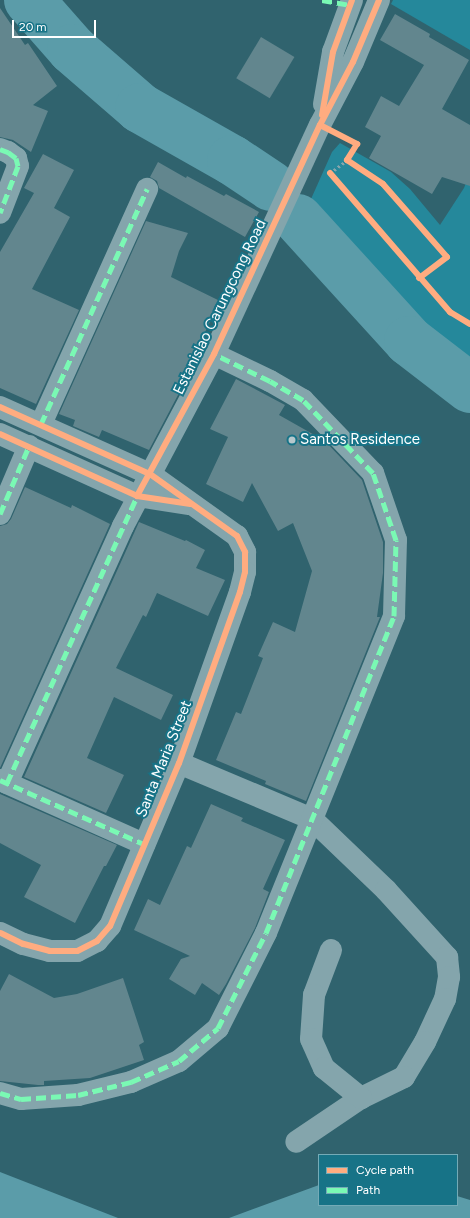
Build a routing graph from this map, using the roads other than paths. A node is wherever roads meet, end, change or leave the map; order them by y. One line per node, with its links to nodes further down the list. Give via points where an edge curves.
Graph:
1 (352, 0): 3 (street, Estanislao Carungcong Road, via 333,52)
2 (379, 0): 3 (street, Estanislao Carungcong Road, via 353,62)
3 (316, 134): 7 (street, Estanislao Carungcong Road)
4 (0, 149): 6 (street, via 16,158 18,166)
5 (147, 189): 9 (street)
6 (0, 213)
7 (214, 354): 12 (street, Estanislao Carungcong Road); 18 (street, via 303,400 374,473 396,540 394,616)
8 (0, 407): 9 (street, Santa Maria Street)
9 (41, 424): 12 (street, Santa Maria Street)
10 (0, 434): 11 (street, Santa Maria Street)
11 (28, 446): 13 (street, Santa Maria Street); 15 (street)
12 (150, 474): 13 (street, Estanislao Carungcong Road); 14 (street, Santa Maria Street)
13 (137, 496): 14 (street, Santa Maria Street); 17 (street, Estanislao Carungcong Road)
14 (192, 504): 16 (street, Santa Maria Street, via 237,536 245,552 245,572)
15 (0, 514)
16 (179, 763): 18 (street); 19 (street, Santa Maria Street)
17 (4, 782): 19 (street)
18 (312, 819): 22 (street, via 266,933 218,1028 179,1061 131,1082 78,1095 22,1099); 23 (street, via 386,890 446,957 449,977 445,999 425,1042 404,1077)
19 (144, 844): 20 (street, Santa Maria Street, via 110,926 97,941 77,951 50,951 23,944)
20 (0, 933)
21 (331, 950): 23 (street, via 314,995 311,1039 324,1068)
22 (0, 1093)
23 (361, 1098): 24 (street)
24 (296, 1142)

